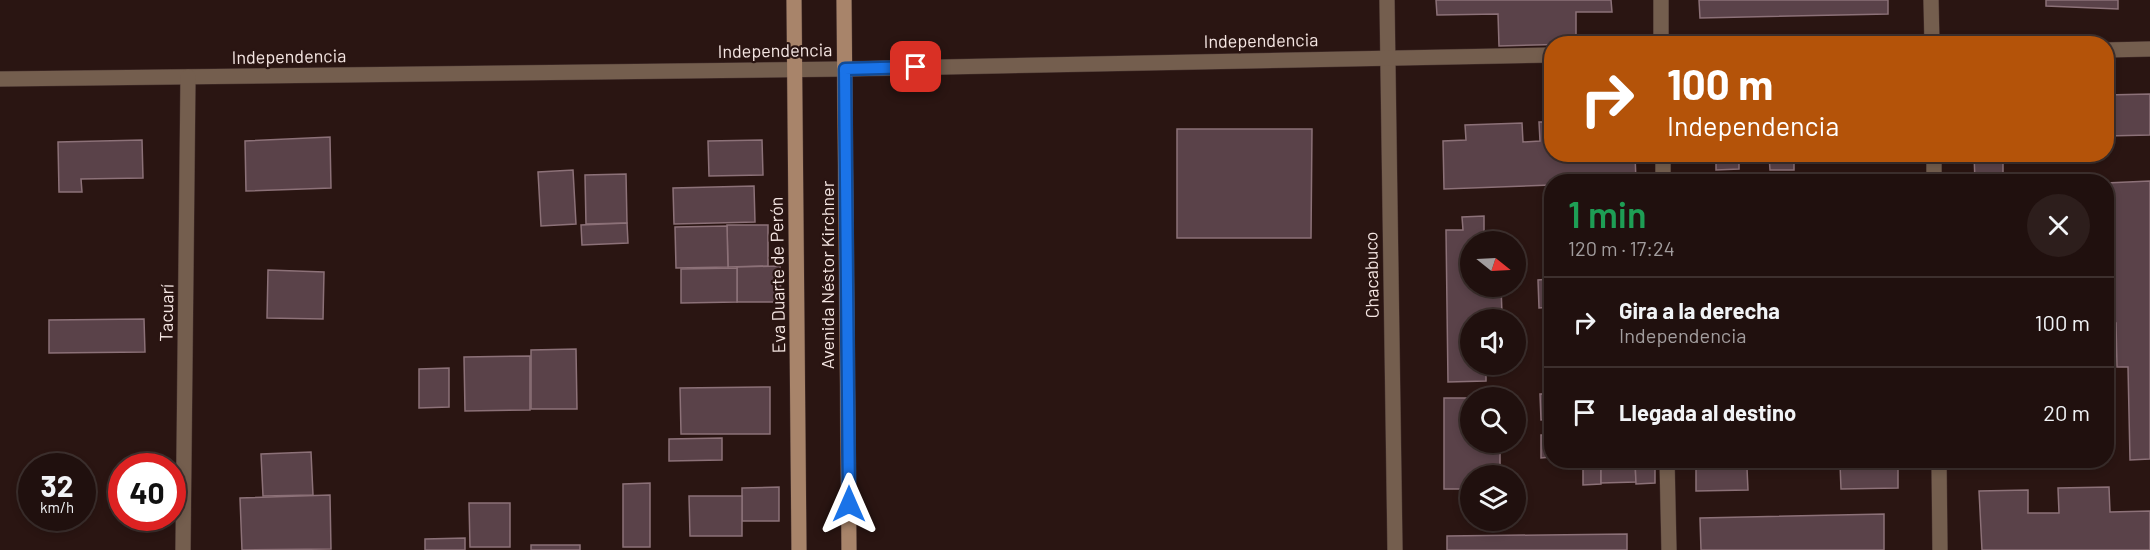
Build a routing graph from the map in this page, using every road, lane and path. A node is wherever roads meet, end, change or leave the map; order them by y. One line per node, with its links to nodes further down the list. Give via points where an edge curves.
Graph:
1 (794, 0): 12 (street, Eva Duarte de Perón)
2 (844, 0): 13 (street, Avenida Néstor Kirchner)
3 (1387, 0): 11 (street, Chacabuco)
4 (1661, 0): 6 (street)
5 (1931, 0): 7 (street)
6 (1661, 36)
7 (1932, 36)
8 (2150, 49): 9 (street)
9 (2114, 50)
10 (1544, 55): 11 (street, Independencia)
11 (1387, 56): 13 (street, Independencia); 21 (street, Chacabuco)
12 (795, 69): 13 (street, Independencia); 14 (street, Independencia); 19 (street, Eva Duarte de Perón)
13 (845, 69): 20 (street, Avenida Néstor Kirchner)
14 (189, 77): 15 (street, Independencia); 18 (street, Tacuarí)
15 (0, 79)
16 (1667, 468): 22 (street)
17 (1939, 468): 23 (street)
18 (183, 550)
19 (799, 550)
20 (849, 550)
21 (1395, 550)
22 (1669, 550)
23 (1940, 550)

